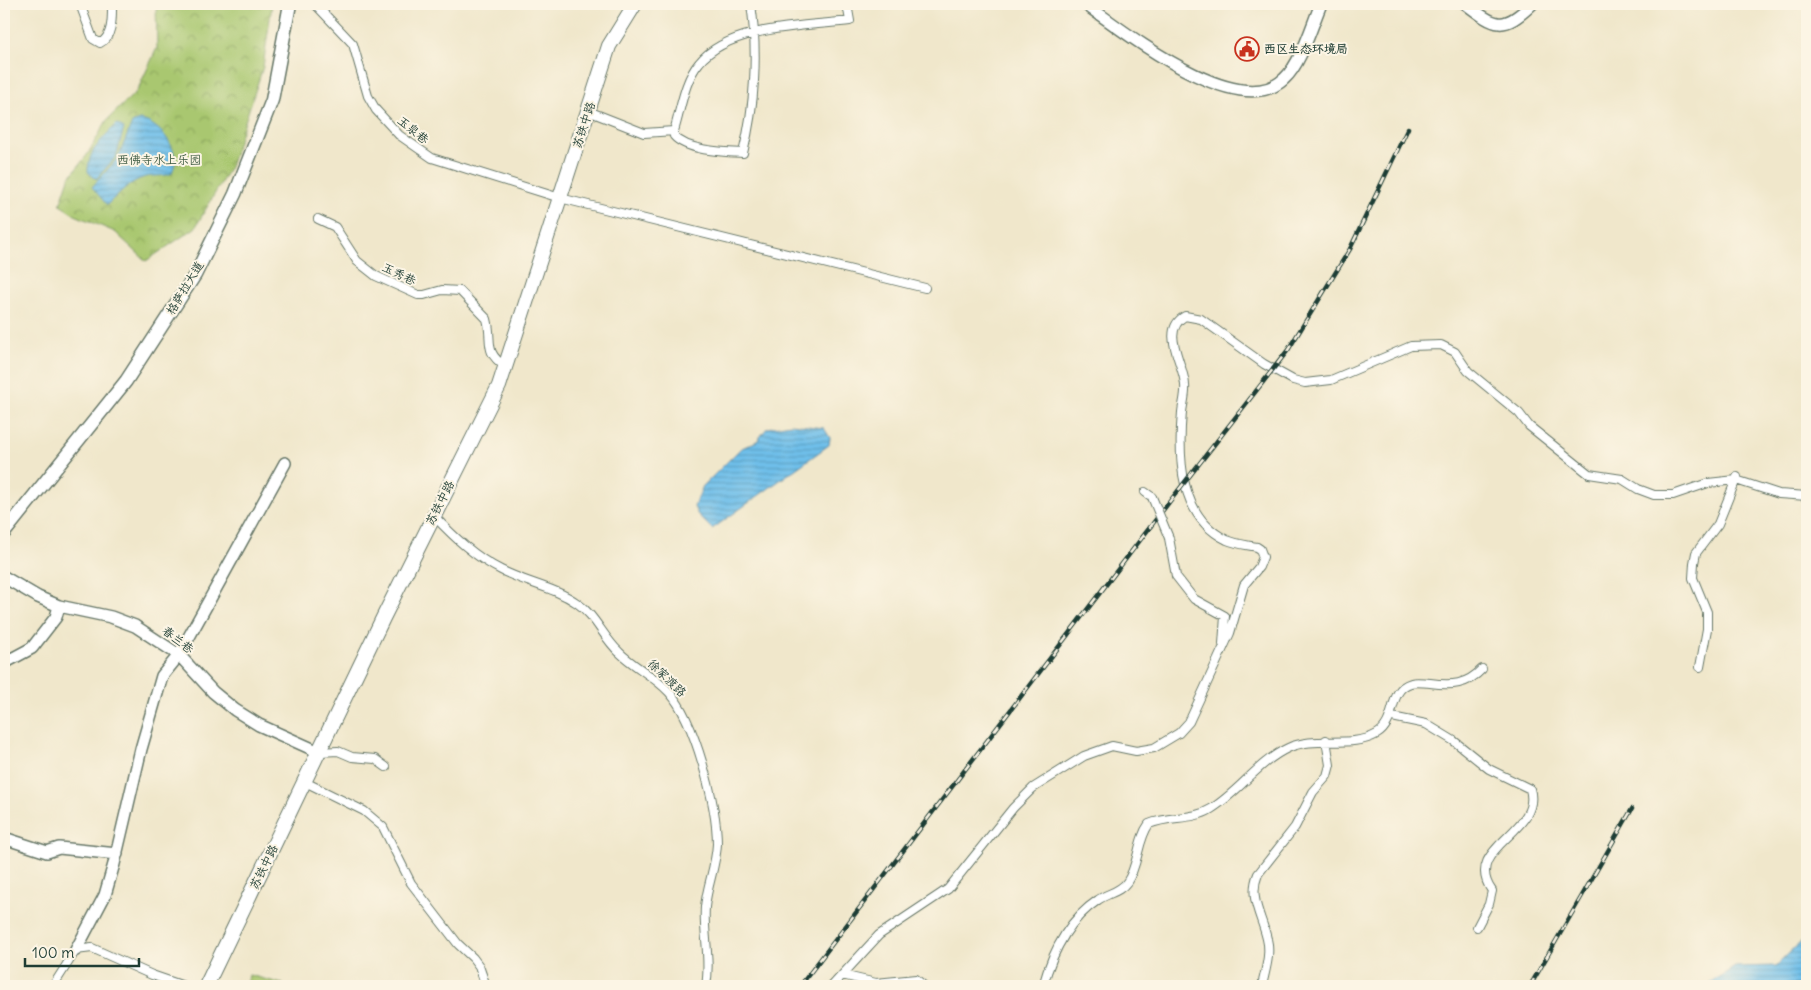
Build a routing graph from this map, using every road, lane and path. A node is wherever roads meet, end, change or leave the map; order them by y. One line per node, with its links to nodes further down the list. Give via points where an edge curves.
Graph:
1 (80, 4): 2 (street, via 92,39 100,43 110,34)
2 (112, 4)
3 (290, 4): 24 (main road, 格萨拉大道, via 272,100 236,194 195,275 126,381)
4 (316, 4): 15 (street, 玉泉巷, via 352,44 368,96 399,135 418,150 448,165)
5 (635, 4): 13 (highway, 苏铁中路, via 609,46)
6 (751, 4): 12 (street)
7 (847, 4): 12 (street, via 850,21)
8 (1084, 4): 9 (street, via 1190,74 1250,91 1273,87 1285,79)
9 (1321, 4)
10 (1466, 4): 11 (street, via 1491,22 1501,24 1510,22)
11 (1532, 4)
12 (755, 33): 14 (street, via 727,40 698,64); 14 (street, via 750,126 744,153 720,152 685,144 674,136)
13 (588, 112): 14 (street, via 644,133); 15 (highway, 苏铁中路)
14 (674, 131)
15 (560, 198): 17 (street, 玉泉巷); 18 (highway, 苏铁中路)
16 (318, 219): 18 (street, 玉秀巷, via 335,227 357,261 376,276 418,295 454,289 464,294 487,319 490,351)
17 (925, 288)
18 (505, 366): 23 (highway, 苏铁中路, via 499,386)
19 (285, 463): 28 (street)
20 (1737, 477): 22 (street, via 1780,494); 27 (street, via 1663,496 1646,492 1622,479 1589,474 1468,371 1455,352 1441,345 1411,346 1331,380 1305,382 1293,380 1264,364 1201,319 1185,316 1178,320 1173,337 1185,385 1181,454 1188,495 1196,513 1208,526 1227,540 1257,547 1263,557 1244,585 1236,619); 30 (street, via 1718,524 1696,553 1694,563 1693,578 1707,612)
21 (1148, 495): 27 (street, bridge, via 1169,538 1176,576 1194,599 1224,616)
22 (1807, 496)
23 (434, 516): 34 (highway, 苏铁中路); 46 (street, 徐家渡路, via 482,559 502,571 552,589 580,605 619,653 647,672 679,705 694,738 716,827 714,867 704,920 709,961)
24 (4, 532)
25 (4, 576): 26 (street, 春兰巷)
26 (59, 606): 28 (street, 春兰巷, via 111,617 135,626); 29 (street, via 56,617 32,648)
27 (1222, 653): 41 (street, via 1189,722 1179,733 1147,750 1132,751 1112,746 1100,750 1077,760 1033,788 948,889 878,935)
28 (179, 656): 34 (street, 春兰巷, via 235,710 259,725); 38 (street, via 162,676)
29 (4, 663)
30 (1700, 667)
31 (1482, 669): 32 (street, via 1466,683 1457,685 1412,682 1394,700)
32 (1392, 717): 33 (street, via 1384,729 1371,736 1350,741); 39 (street, via 1426,724 1489,769 1530,789 1530,804 1523,822 1499,842 1486,867 1485,877 1492,891)
33 (1326, 740): 49 (street, via 1288,748 1202,815 1166,818 1149,824 1126,884 1089,906 1073,923 1052,956); 50 (street, via 1330,765 1327,776 1313,792 1295,828 1255,881 1255,899 1268,949)
34 (319, 752): 35 (street, via 338,751 352,758 375,759); 36 (highway, 苏铁中路)
35 (386, 767)
36 (305, 782): 44 (highway, 苏铁中路); 45 (street, via 364,811 383,827 411,883 479,966)
37 (4, 838): 38 (street, via 47,852 59,848)
38 (116, 854): 40 (street, via 105,895)
39 (1477, 927)
40 (76, 950): 42 (street); 43 (street, via 92,948)
41 (842, 975): 47 (street); 48 (street, via 876,983 916,979)
42 (52, 986)
43 (184, 986)
44 (206, 986)
45 (486, 986)
46 (706, 986)
47 (832, 986)
48 (924, 986)
49 (1042, 986)
50 (1262, 986)

